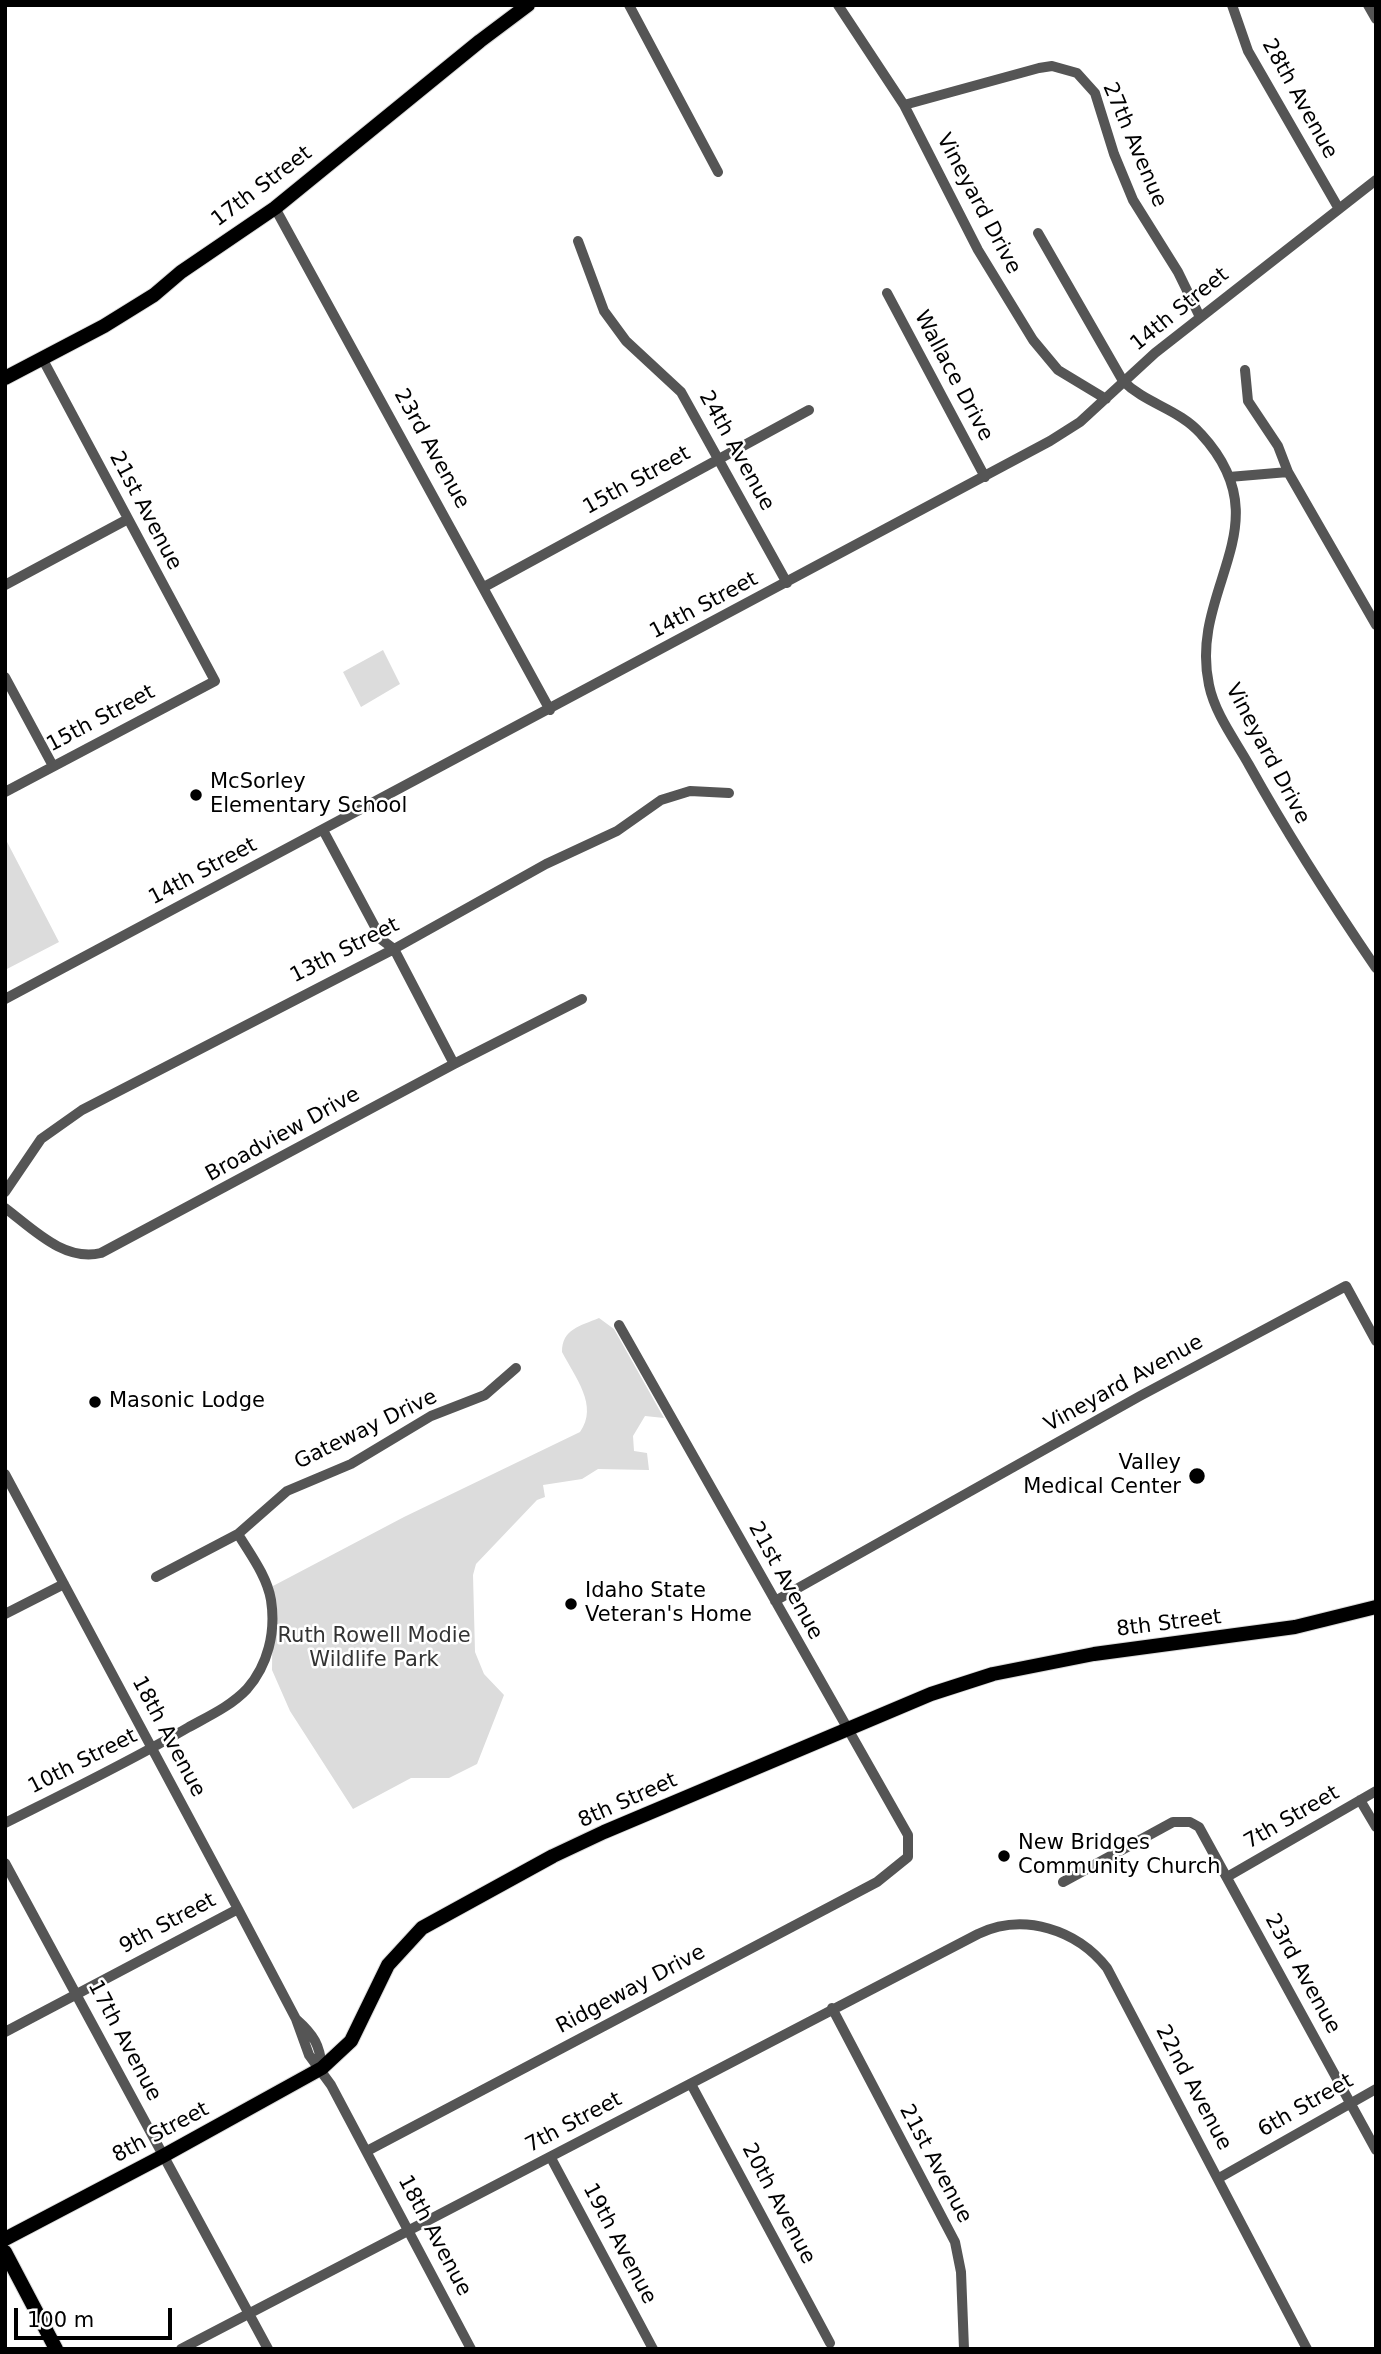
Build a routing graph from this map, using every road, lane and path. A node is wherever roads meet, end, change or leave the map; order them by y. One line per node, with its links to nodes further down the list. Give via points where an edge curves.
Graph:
1 (528, 5): 10 (main road, 17th Street)
2 (629, 5): 8 (street)
3 (838, 5): 7 (street, Vineyard Drive)
4 (1232, 5): 11 (street, 28th Avenue, via 1248,51)
5 (1368, 5): 6 (street)
6 (1376, 19)
7 (904, 105): 15 (street, 27th Avenue, via 1039,68 1052,66 1077,74 1099,102 1133,200); 20 (street, Vineyard Drive, via 978,250 1033,340 1058,370)
8 (719, 172)
9 (1376, 180): 11 (street, 14th Street)
10 (275, 208): 16 (main road, 17th Street, via 138,307); 29 (street, 23rd Avenue)
11 (1339, 209): 15 (street, 14th Street)
12 (1038, 233): 19 (street)
13 (578, 241): 22 (street, 24th Avenue, via 604,311 626,341 681,392)
14 (887, 293): 24 (street, Wallace Drive)
15 (1200, 317): 19 (street, 14th Street)
16 (42, 358): 18 (main road, 17th Street); 26 (street, 21st Avenue)
17 (1245, 370): 23 (street, via 1248,401 1278,446)
18 (5, 378)
19 (1123, 381): 20 (street, 14th Street); 25 (street, Vineyard Drive, via 1192,424)
20 (1106, 399): 24 (street, 14th Street, via 1080,422)
21 (809, 410): 22 (street, 15th Street)
22 (719, 459): 27 (street, 24th Avenue); 29 (street, 15th Street)
23 (1288, 472): 25 (street); 30 (street)
24 (985, 477): 27 (street, 14th Street)
25 (1229, 477): 39 (street, Vineyard Drive, via 1238,526 1207,624 1206,669 1213,702 1289,836)
26 (128, 519): 28 (street); 32 (street, 21st Avenue)
27 (787, 583): 33 (street, 14th Street)
28 (5, 585)
29 (484, 587): 33 (street, 23rd Avenue)
30 (1376, 625)
31 (5, 677): 34 (street)
32 (215, 681): 34 (street, 15th Street)
33 (550, 710): 37 (street, 14th Street)
34 (53, 766): 35 (street, 15th Street)
35 (5, 792)
36 (729, 793): 38 (street, 13th Street, via 690,791 661,800 617,831 546,864)
37 (323, 830): 38 (street, via 382,940); 40 (street, 14th Street)
38 (394, 949): 42 (street); 43 (street, 13th Street, via 61,1122 31,1151)
39 (1376, 968)
40 (5, 999)
41 (582, 999): 42 (street, Broadview Drive)
42 (454, 1063): 44 (street, Broadview Drive, via 101,1253 82,1256 65,1251)
43 (5, 1192)
44 (5, 1208)
45 (619, 1325): 52 (street, 21st Avenue)
46 (1376, 1341): 52 (street, Vineyard Avenue, via 1346,1286)
47 (516, 1368): 49 (street, Gateway Drive, via 485,1395 431,1416 351,1464 287,1491)
48 (5, 1474): 51 (street, 18th Avenue)
49 (238, 1534): 50 (street, Gateway Drive); 56 (street, 10th Street, via 270,1593 272,1627 265,1660 242,1694)
50 (156, 1577)
51 (64, 1584): 54 (street); 56 (street, 18th Avenue)
52 (775, 1601): 55 (street, 21st Avenue)
53 (1376, 1606): 55 (main road, 8th Street, via 1284,1629 1094,1654 1007,1671 931,1694)
54 (5, 1614)
55 (848, 1730): 61 (street, 21st Avenue, via 908,1835); 70 (main road, 8th Street, via 604,1832 434,1920 398,1951 356,2034)
56 (153, 1748): 59 (street, 10th Street); 65 (street, 18th Avenue)
57 (1376, 1791): 58 (street, 7th Street)
58 (1360, 1800): 60 (street); 63 (street, 7th Street)
59 (5, 1823)
60 (1376, 1828)
61 (908, 1857): 75 (street, Ridgeway Drive, via 877,1882)
62 (5, 1863): 67 (street, 17th Avenue)
63 (1227, 1877): 64 (street, 23rd Avenue, via 1199,1827 1173,1822); 73 (street, 23rd Avenue)
64 (1063, 1882)
65 (238, 1909): 67 (street, 9th Street); 70 (street, 18th Avenue, via 296,2019 320,2047)
66 (985, 1931): 68 (street, 7th Street); 78 (street, 22nd Avenue, via 1005,1925 1037,1926 1077,1940 1099,1957)
67 (77, 1994): 69 (street, 9th Street); 76 (street, 17th Avenue)
68 (832, 2008): 71 (street, 7th Street); 84 (street, 21st Avenue, via 955,2242 961,2272)
69 (5, 2032)
70 (322, 2068): 75 (street, 18th Avenue); 76 (main road, 8th Street)
71 (691, 2084): 77 (street, 7th Street); 83 (street, 20th Avenue)
72 (1376, 2089): 73 (street, 6th Street)
73 (1351, 2103): 74 (street, 23rd Avenue); 78 (street, 6th Street)
74 (1376, 2150)
75 (367, 2151): 79 (street, 18th Avenue)
76 (163, 2156): 80 (main road, 8th Street); 82 (street, 17th Avenue)
77 (551, 2158): 79 (street, 7th Street); 89 (street, 19th Avenue)
78 (1219, 2178): 90 (street, 22nd Avenue)
79 (408, 2228): 82 (street, 7th Street); 88 (street, 18th Avenue)
80 (5, 2239)
81 (5, 2252): 85 (main road)
82 (248, 2312): 86 (street, 7th Street); 87 (street, 17th Avenue)
83 (830, 2343)
84 (960, 2347)
85 (56, 2349)
86 (181, 2349)
87 (268, 2349)
88 (471, 2349)
89 (653, 2349)
90 (1307, 2349)

